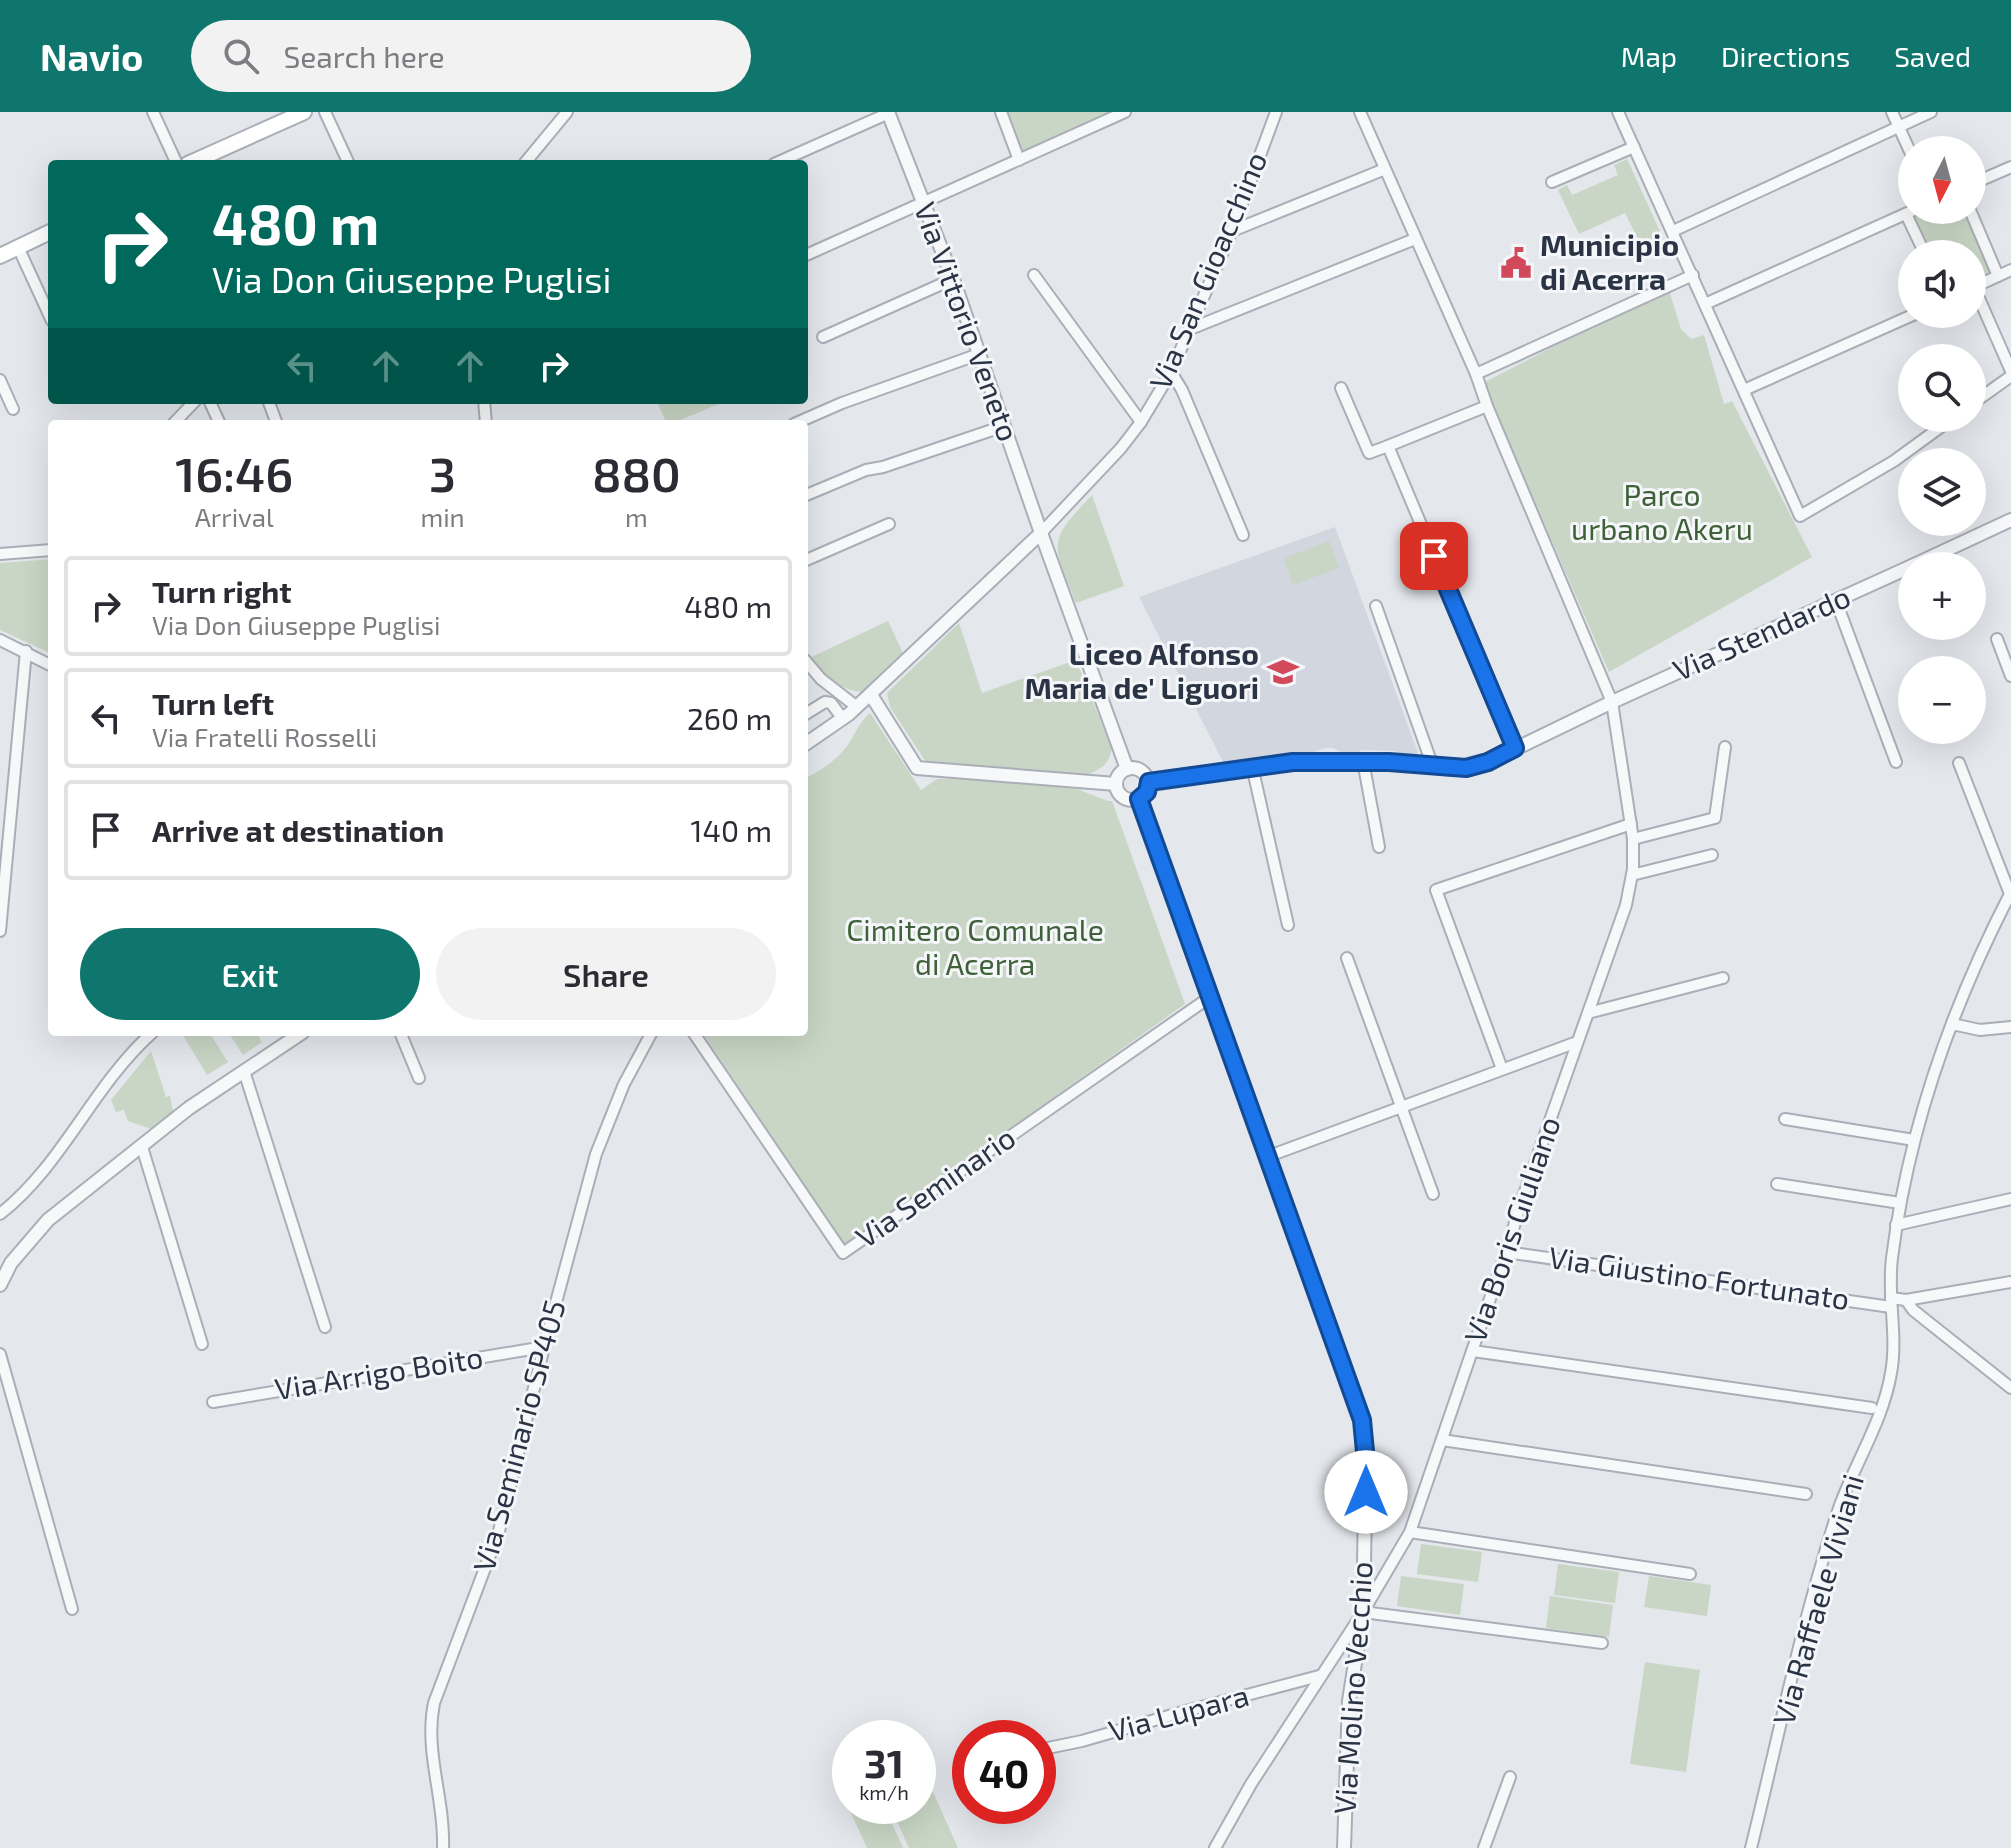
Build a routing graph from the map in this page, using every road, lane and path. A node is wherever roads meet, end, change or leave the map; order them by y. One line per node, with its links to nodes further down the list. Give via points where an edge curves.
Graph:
1 (153, 112): 16 (street)
2 (304, 112): 17 (main road)
3 (325, 112): 18 (street)
4 (567, 112): 19 (street)
5 (888, 112): 20 (street); 26 (street, Via Vittorio Veneto)
6 (1001, 112): 21 (street)
7 (1125, 112): 21 (street)
8 (1276, 112): 29 (street, Via San Gioacchino)
9 (1360, 112): 23 (street, Via Boris Giuliano)
10 (1892, 112): 13 (street)
11 (1931, 112): 13 (street)
12 (1623, 114): 15 (street)
13 (1899, 127): 14 (street); 30 (street)
14 (1903, 136)
15 (1634, 147): 25 (street); 30 (street)
16 (175, 160)
17 (197, 160)
18 (347, 160)
19 (527, 160)
20 (783, 160)
21 (1019, 160): 26 (street)
22 (2011, 167): 24 (street)
23 (1385, 169): 29 (street); 32 (street, Via Boris Giuliano)
24 (1986, 178)
25 (1552, 182)
26 (923, 203): 34 (street); 40 (street, Via Vittorio Veneto)
27 (1898, 217): 42 (street)
28 (1976, 224): 39 (street)
29 (1232, 231): 46 (street, Via San Gioacchino)
30 (1673, 231): 38 (street)
31 (48, 236): 33 (main road)
32 (1415, 239): 46 (street); 50 (street, Via Boris Giuliano)
33 (18, 247): 35 (main road); 43 (street)
34 (808, 254)
35 (0, 256)
36 (2011, 270): 39 (street)
37 (1034, 275): 61 (street)
38 (1693, 275): 42 (street); 50 (street)
39 (1998, 276): 41 (street)
40 (953, 279): 47 (street); 48 (street, Via Vittorio Veneto)
41 (1986, 282)
42 (1705, 304): 54 (street)
43 (48, 312)
44 (1986, 317): 51 (street)
45 (1898, 322): 54 (street)
46 (1190, 329): 49 (street, Via San Gioacchino)
47 (823, 337)
48 (979, 354): 60 (street); 62 (street, Via Vittorio Veneto)
49 (1171, 372): 61 (street, Via San Gioacchino); 69 (street)
50 (1476, 374): 57 (street, Via Boris Giuliano)
51 (2011, 374): 55 (street)
52 (0, 380): 58 (street)
53 (1341, 388): 64 (street, via 1369,453)
54 (1744, 390): 63 (street, via 1800,516)
55 (1986, 393)
56 (192, 404): 59 (street)
57 (1487, 406): 64 (street); 84 (street, Via Boris Giuliano)
58 (13, 409)
59 (177, 420)
60 (803, 420)
61 (1141, 422): 68 (street, Via San Gioacchino)
62 (1004, 426): 65 (street); 68 (street, Via Vittorio Veneto)
63 (1934, 432)
64 (1388, 446): 90 (street)
65 (808, 494)
66 (2011, 520): 71 (street, Via Stendardo)
67 (889, 524): 73 (street)
68 (1041, 533): 83 (street); 96 (street)
69 (1243, 535)
70 (48, 550): 72 (street)
71 (1942, 552)
72 (0, 554)
73 (808, 559)
74 (1898, 572): 75 (street, Via Stendardo)
75 (1836, 601): 84 (street, Via Stendardo); 92 (street)
76 (1376, 606): 95 (street)
77 (1997, 639): 82 (street)
78 (0, 640): 79 (street)
79 (26, 651): 80 (street); 107 (street)
80 (48, 664)
81 (808, 664): 85 (street)
82 (2011, 676)
83 (871, 695): 85 (street); 98 (street, via 917,768)
84 (1612, 702): 90 (street, Via Stendardo); 100 (street, Via Boris Giuliano)
85 (857, 707): 87 (street)
86 (808, 713): 87 (street, via 831,703)
87 (843, 719): 88 (street)
88 (808, 742)
89 (1725, 747): 101 (street, via 1715,818)
90 (1515, 748): 95 (street, Via Stendardo, via 1466,768)
91 (1363, 761): 94 (street, Via Stendardo); 95 (street, Via Stendardo); 102 (street)
92 (1896, 762)
93 (1959, 763): 105 (street)
94 (1252, 766): 97 (street, Via Stendardo); 106 (street)
95 (1433, 767)
96 (1127, 769): 97 (street, via 1140,769); 98 (street)
97 (1149, 782): 99 (street)
98 (1116, 784): 99 (street, via 1123,798)
99 (1139, 799): 110 (street, Via Molino Vecchio)
100 (1631, 824): 101 (street, Via Boris Giuliano); 120 (street, via 1436,890)
101 (1633, 839): 104 (street, Via Boris Giuliano)
102 (1379, 847)
103 (1712, 855): 104 (street)
104 (1632, 875): 111 (street, Via Boris Giuliano)
105 (2010, 893): 112 (street, Via Raffaele Viviani)
106 (1288, 925)
107 (0, 931)
108 (1347, 958): 123 (street)
109 (1723, 978): 111 (street)
110 (1210, 997): 118 (street, Via Seminario, via 843,1253); 127 (street, Via Molino Vecchio)
111 (1588, 1013): 119 (street, Via Boris Giuliano)
112 (1952, 1024): 113 (street, via 1980,1030); 125 (street, Via Raffaele Viviani)
113 (2011, 1027)
114 (149, 1036): 132 (street, via 121,1064 34,1182)
115 (297, 1036): 121 (street)
116 (402, 1036): 122 (street)
117 (650, 1036): 141 (street, Via Seminario SP405, via 596,1154)
118 (696, 1036)
119 (1577, 1042): 120 (street); 134 (street, Via Boris Giuliano)
120 (1502, 1069): 123 (street)
121 (244, 1071): 126 (street); 139 (street)
122 (419, 1078)
123 (1400, 1107): 127 (street); 129 (street)
124 (1785, 1119): 125 (street)
125 (1914, 1140): 131 (street, Via Raffaele Viviani)
126 (142, 1147): 136 (street, via 48,1220 11,1263); 140 (street)
127 (1269, 1156): 152 (street, Via Molino Vecchio, via 1362,1420)
128 (1777, 1184): 131 (street)
129 (1433, 1194)
130 (2011, 1199): 133 (street)
131 (1900, 1203): 133 (street, Via Raffaele Viviani)
132 (0, 1214)
133 (1896, 1225): 138 (street, Via Raffaele Viviani)
134 (1506, 1252): 138 (street, Via Giustino Fortunato); 142 (street, Via Boris Giuliano)
135 (2011, 1282): 137 (street, Via Giustino Fortunato)
136 (0, 1285)
137 (1906, 1300): 138 (street, Via Giustino Fortunato); 144 (street)
138 (1891, 1303): 161 (street, Via Raffaele Viviani, via 1891,1374 1840,1507)
139 (325, 1327)
140 (202, 1344)
141 (544, 1347): 145 (street, Via Arrigo Boito); 157 (street, Via Seminario SP405, via 499,1531 434,1703 430,1724)
142 (1473, 1351): 146 (street); 147 (street, Via Boris Giuliano)
143 (0, 1354): 151 (street)
144 (2011, 1388)
145 (213, 1402)
146 (1872, 1408)
147 (1442, 1440): 148 (street); 149 (street, Via Boris Giuliano)
148 (1806, 1494)
149 (1410, 1532): 150 (street); 152 (street, Via Boris Giuliano)
150 (1690, 1574)
151 (72, 1609)
152 (1363, 1612): 153 (street); 154 (street, Via Boris Giuliano); 159 (street, Via Molino Vecchio, via 1349,1701)
153 (1602, 1643)
154 (1319, 1676): 155 (street, Via Lupara); 158 (street, Via Boris Giuliano)
155 (1056, 1746)
156 (1510, 1777): 160 (street)
157 (443, 1848)
158 (1215, 1848)
159 (1344, 1848)
160 (1484, 1848)
161 (1751, 1848)

